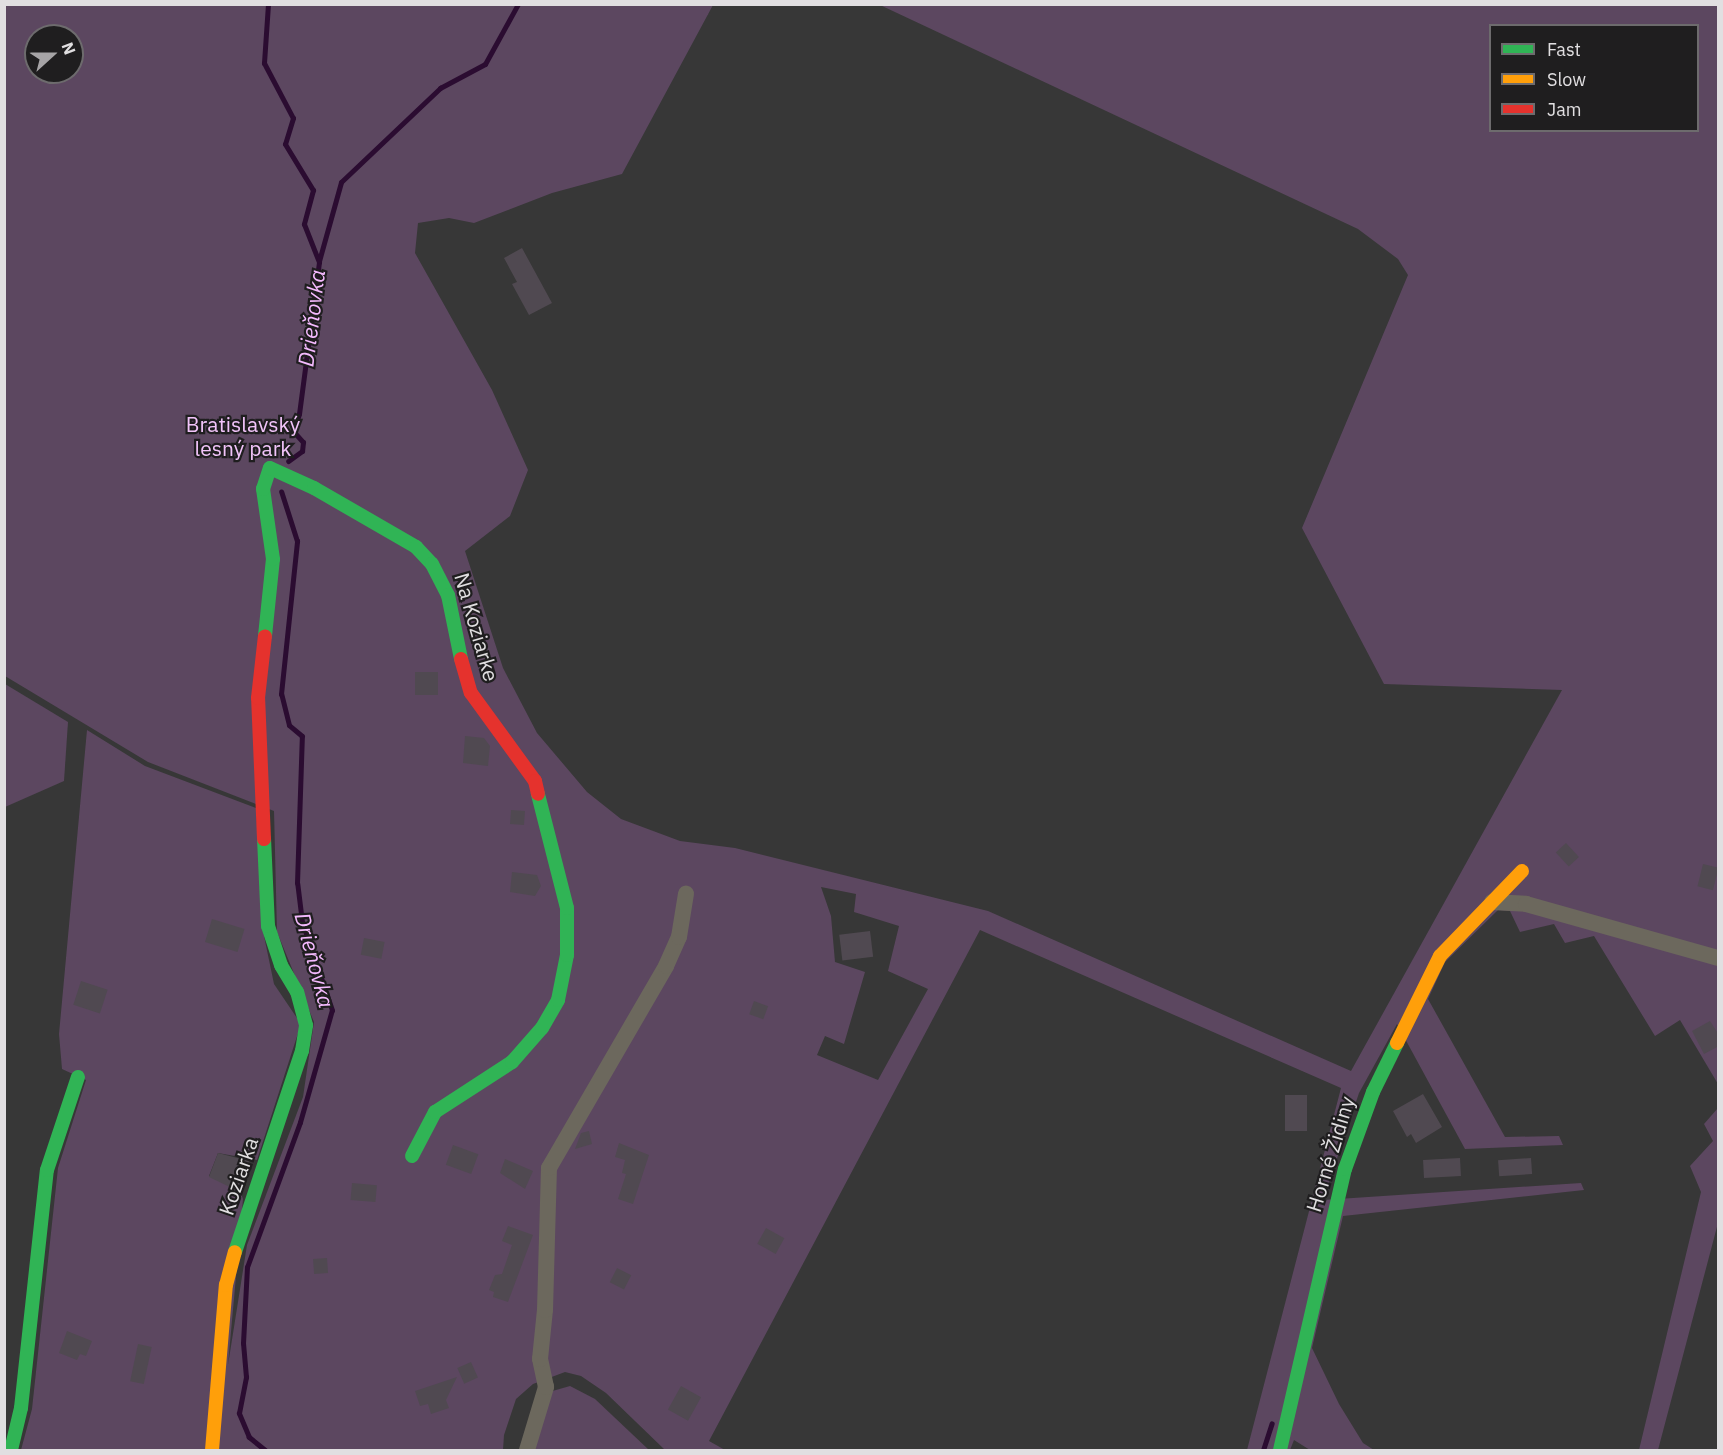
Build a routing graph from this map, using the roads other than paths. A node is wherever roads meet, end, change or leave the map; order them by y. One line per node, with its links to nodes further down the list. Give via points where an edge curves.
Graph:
1 (270, 468): 7 (street, Na Koziarke, via 408,542 432,564 448,595 471,693 536,781 567,908 568,935 558,1000 542,1028 512,1062 435,1112); 10 (street, Koziarka, via 263,489 273,558 258,698 268,926 281,965 297,992 306,1024 302,1051 248,1204 226,1285)
2 (1522, 871): 4 (street, Horné Židiny)
3 (686, 894): 8 (street, via 679,937 666,966 549,1168 540,1359 546,1387)
4 (1492, 902): 5 (street, via 1526,904); 11 (street, Horné Židiny, via 1440,956 1366,1110 1342,1181)
5 (1719, 958)
6 (78, 1077): 9 (street, via 47,1170 21,1408)
7 (412, 1156)
8 (528, 1447)
9 (11, 1450)
10 (212, 1450)
11 (1280, 1450)

